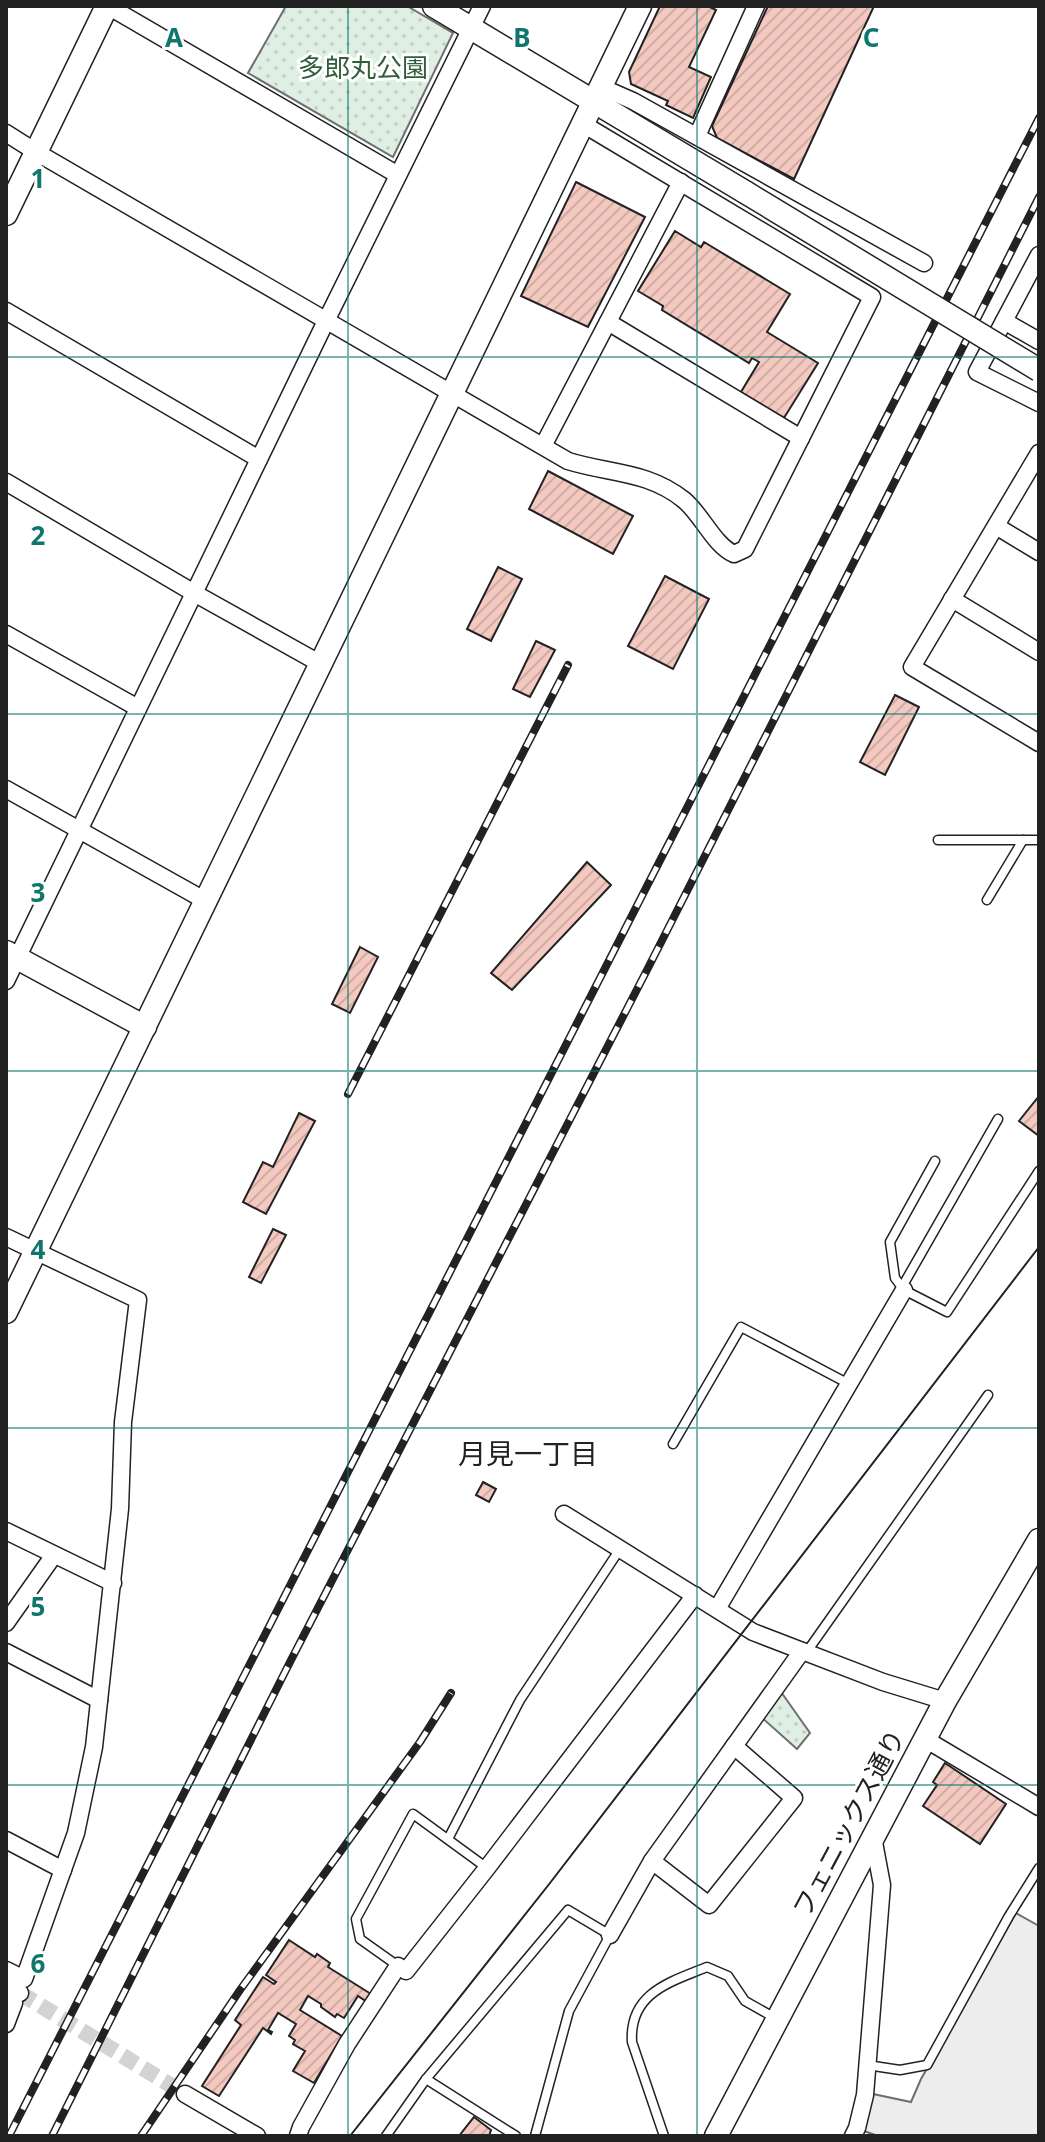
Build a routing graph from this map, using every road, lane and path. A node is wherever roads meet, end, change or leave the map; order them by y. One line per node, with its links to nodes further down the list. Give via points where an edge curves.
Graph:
1 (108, 6): 11 (street); 12 (street)
2 (434, 6): 6 (street)
3 (482, 6): 6 (street)
4 (640, 6): 7 (street)
5 (756, 6): 10 (street)
6 (471, 29): 7 (street); 12 (street)
7 (598, 94): 8 (street); 10 (street, via 633,101); 22 (street, bridge, via 745,192)
8 (583, 124): 13 (street); 23 (street)
9 (6, 133): 11 (street)
10 (697, 136): 16 (street)
11 (36, 152): 14 (street); 18 (street)
12 (398, 175): 18 (street)
13 (681, 182): 20 (street); 25 (street, via 872,297)
14 (6, 214)
15 (1039, 255): 19 (street)
16 (924, 263)
17 (6, 311): 28 (street)
18 (326, 321): 23 (street); 28 (street)
19 (1004, 321): 21 (street); 24 (street, via 977,372)
20 (608, 322): 25 (street); 26 (street)
21 (1039, 341)
22 (1039, 370)
23 (453, 395): 26 (street); 36 (street)
24 (1039, 403)
25 (801, 438): 26 (street, via 745,549 734,554 723,548 686,502 663,486 568,461)
26 (543, 446)
27 (1039, 455): 30 (street)
28 (259, 459): 32 (street)
29 (6, 482): 32 (street)
30 (996, 526): 31 (street); 33 (street)
31 (1039, 552)
32 (194, 593): 36 (street); 37 (street)
33 (952, 599): 35 (street); 38 (street, via 912,667)
34 (6, 634): 37 (street)
35 (1039, 652)
36 (321, 664): 45 (street)
37 (138, 708): 40 (street)
38 (1039, 743)
39 (6, 789): 40 (street)
40 (79, 831): 45 (street); 46 (street)
41 (938, 840): 42 (lane)
42 (1023, 840): 43 (lane); 44 (lane)
43 (1039, 840)
44 (987, 900)
45 (206, 901): 48 (street)
46 (12, 955): 47 (street); 48 (street)
47 (6, 981)
48 (145, 1027): 53 (street)
49 (998, 1119): 54 (lane)
50 (935, 1161): 54 (lane, via 890,1242 895,1278)
51 (1039, 1171): 54 (lane, via 947,1312)
52 (6, 1237): 53 (street)
53 (36, 1251): 55 (street); 64 (street, via 138,1300 123,1422)
54 (903, 1289): 56 (street)
55 (6, 1312)
56 (849, 1384): 58 (lane, via 741,1327); 66 (street)
57 (988, 1395): 69 (lane)
58 (673, 1444)
59 (564, 1514): 62 (street)
60 (6, 1531): 63 (street)
61 (1039, 1540): 71 (street, フェニックス通り)
62 (620, 1549): 65 (street); 76 (lane, via 520,1700)
63 (54, 1555): 64 (street); 67 (street)
64 (113, 1583): 70 (street)
65 (695, 1595): 66 (street); 79 (street)
66 (717, 1609): 69 (street, via 753,1632)
67 (6, 1623)
68 (6, 1652): 70 (street)
69 (804, 1652): 71 (street); 73 (street)
70 (99, 1700): 81 (street, via 76,1833)
71 (945, 1701): 72 (street, フェニックス通り)
72 (925, 1739): 74 (street); 75 (street, フェニックス通り)
73 (734, 1746): 78 (street); 78 (street, via 794,1798 709,1905)
74 (1039, 1807)
75 (873, 1837): 86 (street, フェニックス通り); 88 (street, via 882,1885)
76 (448, 1839): 79 (lane); 83 (lane, via 413,1814 356,1919 360,1939)
77 (6, 1840): 81 (street)
78 (652, 1861): 82 (street)
79 (487, 1868): 83 (street, via 406,1971)
80 (1039, 1868): 88 (lane, via 927,2065 900,2070)
81 (63, 1870): 84 (street, via 24,1979)
82 (610, 1935): 89 (lane, via 568,1910); 95 (lane, via 569,2011)
83 (398, 1966): 92 (street, via 347,2044)
84 (6, 1970)
85 (11, 1992): 87 (street, via 14,2003)
86 (777, 2019): 96 (lane, via 745,2001 728,1976 707,1967 652,1994 635,2017 632,2042); 97 (street, フェニックス通り)
87 (6, 2024)
88 (866, 2065): 98 (street, via 865,2095)
89 (426, 2079): 93 (lane); 94 (lane)
90 (185, 2094): 91 (street)
91 (257, 2136)
92 (298, 2136)
93 (386, 2136)
94 (516, 2136)
95 (535, 2136)
96 (664, 2136)
97 (716, 2136)
98 (853, 2136)

